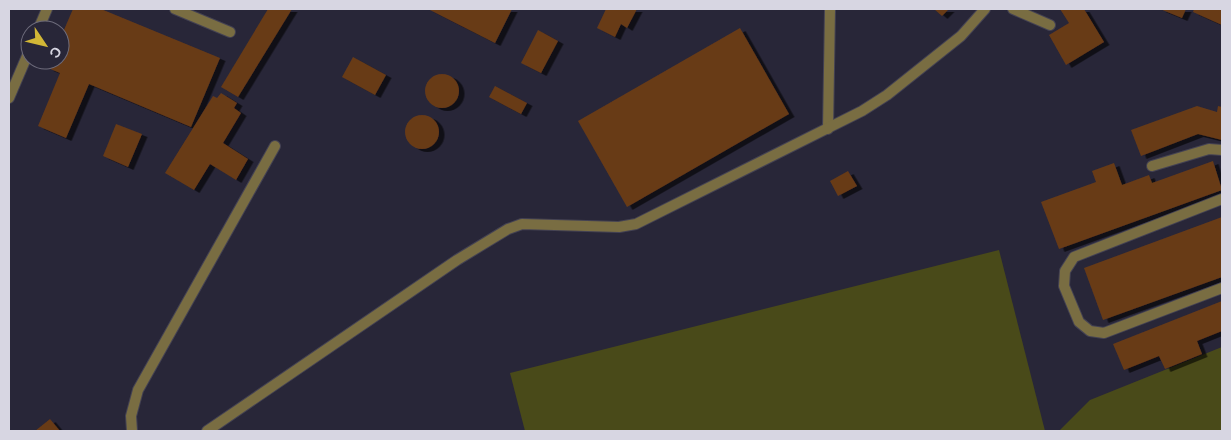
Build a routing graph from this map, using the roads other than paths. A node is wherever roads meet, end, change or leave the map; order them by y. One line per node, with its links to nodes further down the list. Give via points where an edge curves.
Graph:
1 (175, 9): 6 (lane)
2 (830, 9): 9 (lane)
3 (985, 9): 9 (lane, via 962,36 887,94)
4 (1013, 9): 5 (lane)
5 (1050, 24)
6 (230, 32)
7 (21, 70): 8 (lane)
8 (9, 98)
9 (828, 128): 16 (lane, via 636,224 619,227 522,224 508,229 457,260)
10 (275, 146): 15 (lane, via 138,390 131,416)
11 (1222, 150): 12 (lane, via 1210,149)
12 (1152, 166)
13 (1222, 199): 14 (lane, via 1074,257 1065,271 1064,286 1079,322 1090,331 1104,333)
14 (1222, 288)
15 (132, 431)
16 (207, 431)

